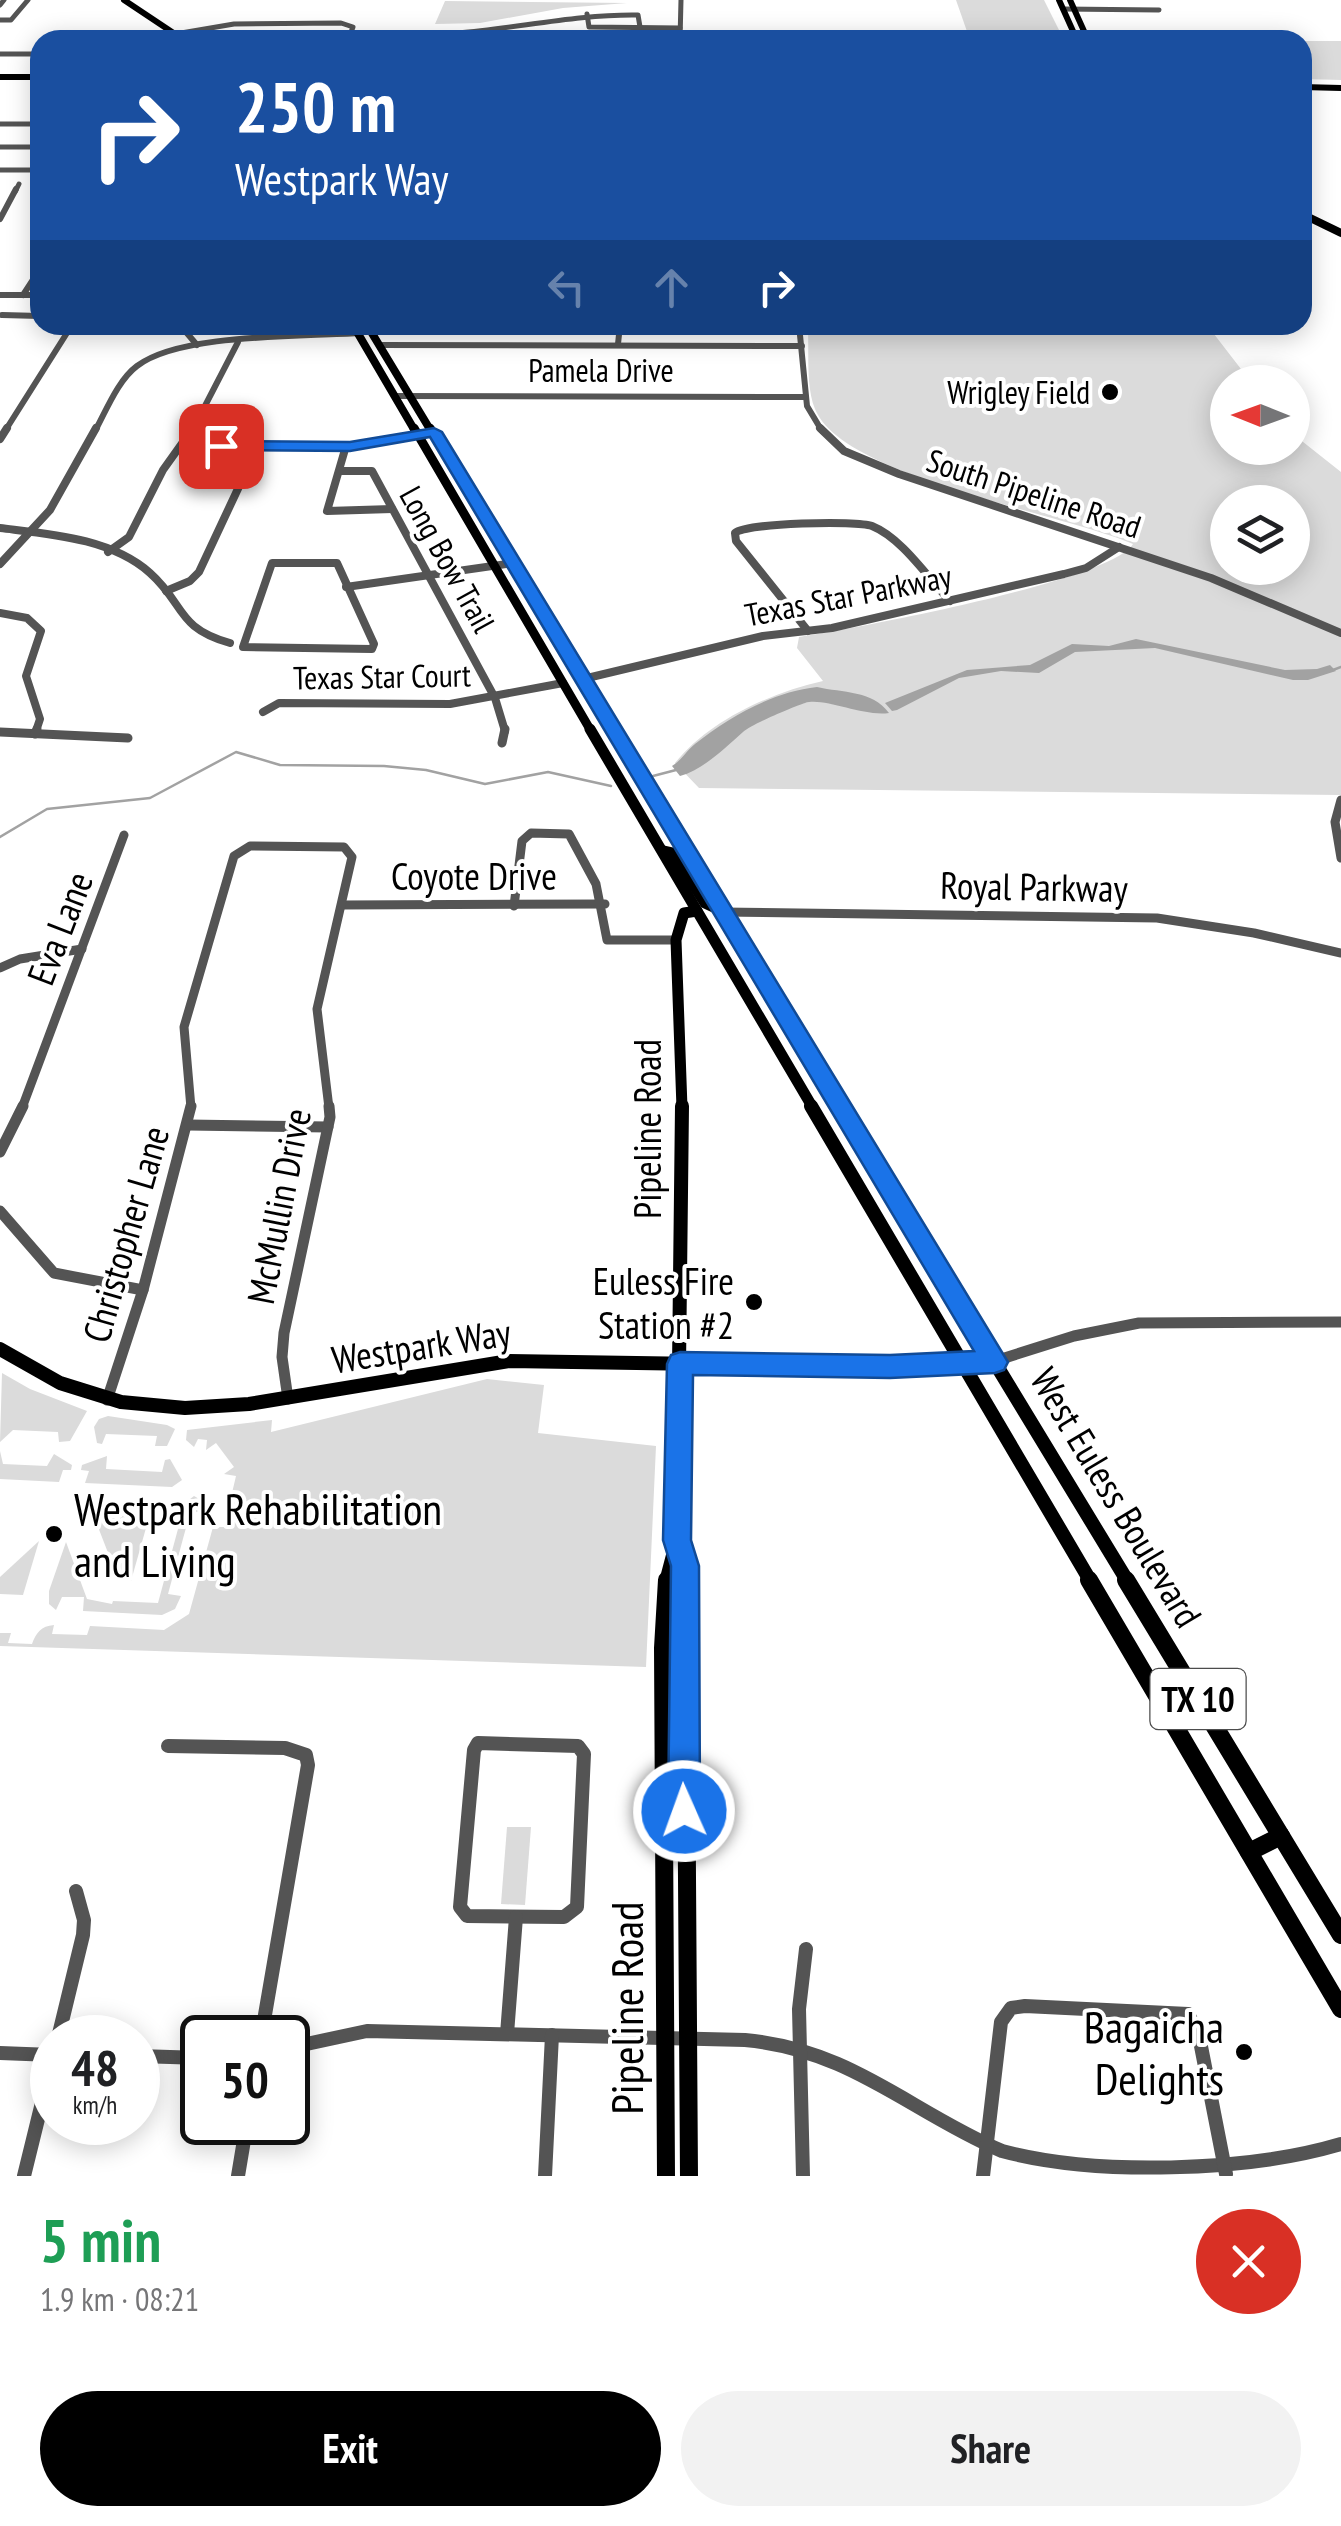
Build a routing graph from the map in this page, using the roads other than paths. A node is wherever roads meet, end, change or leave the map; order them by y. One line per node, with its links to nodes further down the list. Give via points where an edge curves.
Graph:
1 (28, 0): 10 (street, via 11,20)
2 (681, 0): 12 (street)
3 (1059, 0): 6 (main road)
4 (1070, 0): 7 (main road)
5 (120, 1): 13 (main road); 14 (main road)
6 (1063, 8): 7 (street); 18 (main road)
7 (1074, 9): 8 (street); 19 (main road)
8 (1159, 10)
9 (587, 14): 11 (street, via 638,15); 11 (street, via 589,27); 17 (street)
10 (0, 20)
11 (640, 27): 12 (street)
12 (680, 28)
13 (156, 30)
14 (168, 30)
15 (194, 30): 16 (street, via 340,23)
16 (352, 30)
17 (521, 30)
18 (1073, 30)
19 (1083, 30)
20 (0, 54): 21 (street)
21 (30, 54)
22 (0, 77): 23 (main road)
23 (30, 77)
24 (1312, 86): 25 (main road)
25 (1341, 86)
26 (0, 124): 27 (street)
27 (30, 124)
28 (30, 146): 29 (street)
29 (0, 147)
30 (0, 170): 31 (street)
31 (30, 170)
32 (20, 184): 34 (street)
33 (0, 193): 34 (street)
34 (17, 193): 35 (street)
35 (0, 219)
36 (1312, 219): 38 (main road)
37 (1312, 227): 39 (main road)
38 (1338, 232): 39 (main road)
39 (1326, 234): 40 (main road)
40 (1341, 242)
41 (30, 281): 43 (street)
42 (0, 295): 43 (street)
43 (19, 295): 44 (street); 46 (street)
44 (30, 295)
45 (30, 316): 46 (street)
46 (1, 317)
47 (66, 335): 64 (street)
48 (188, 335): 56 (street)
49 (302, 335): 54 (street)
50 (360, 335): 60 (main road, West Euless Boulevard / TX 10)
51 (374, 335): 57 (main road, West Euless Boulevard / TX 10)
52 (619, 335): 55 (street)
53 (800, 335): 58 (street, South Pipeline Road)
54 (238, 342): 56 (street); 65 (street)
55 (618, 344): 57 (street); 58 (street)
56 (197, 345): 71 (street, via 151,357 130,372)
57 (380, 345): 59 (main road, West Euless Boulevard / TX 10)
58 (802, 346): 61 (street, South Pipeline Road)
59 (411, 394): 60 (street, Pamela Drive); 61 (street, Pamela Drive); 62 (main road, West Euless Boulevard / TX 10)
60 (396, 396): 63 (main road, West Euless Boulevard / TX 10)
61 (805, 397): 72 (street, South Pipeline Road, via 818,427 862,460)
62 (434, 432): 63 (street); 74 (main road, West Euless Boulevard / TX 10)
63 (418, 433): 67 (street); 76 (main road, West Euless Boulevard / TX 10)
64 (0, 439)
65 (184, 445): 66 (street); 73 (street, via 163,470 129,537)
66 (258, 446): 67 (street); 79 (street, via 199,572)
67 (346, 446): 68 (street)
68 (340, 470): 69 (street, Long Bow Trail, via 372,471); 69 (street, via 327,512)
69 (392, 509): 77 (street, Long Bow Trail)
70 (0, 528): 71 (street)
71 (35, 532): 73 (street); 75 (street)
72 (1118, 547): 80 (street, Texas Star Parkway, via 1086,568); 83 (street, South Pipeline Road)
73 (108, 552): 79 (street, via 143,566)
74 (513, 563): 76 (street); 85 (main road, West Euless Boulevard / TX 10)
75 (0, 564)
76 (496, 566): 77 (street); 86 (main road, West Euless Boulevard / TX 10)
77 (430, 578): 78 (street); 87 (street, Long Bow Trail)
78 (346, 587): 78 (street, via 372,649 243,646 272,563 337,563)
79 (166, 592): 84 (street, via 186,626)
80 (950, 601): 82 (street, Texas Star Parkway); 82 (street, via 871,525 740,528 736,541)
81 (0, 613): 90 (street, via 27,618 41,631 26,676 40,719)
82 (808, 631): 85 (street, Texas Star Parkway)
83 (1341, 633)
84 (230, 643)
85 (583, 679): 86 (main road); 102 (main road, West Euless Boulevard / TX 10)
86 (563, 684): 87 (street, Texas Star Court); 95 (main road, West Euless Boulevard / TX 10)
87 (495, 698): 88 (street, Texas Star Court, via 379,706 279,702); 92 (street, Long Bow Trail, via 506,726)
88 (264, 712)
89 (0, 732): 90 (street)
90 (34, 734): 91 (street)
91 (128, 738)
92 (502, 743)
93 (1341, 800): 97 (street, via 1335,822)
94 (124, 835): 104 (street, Eva Lane)
95 (662, 850): 101 (main road, West Euless Boulevard / TX 10); 102 (main road, via 673,853 704,903)
96 (238, 851): 98 (street, McMullin Drive, via 349,849); 110 (street, Christopher Lane, via 184,1027)
97 (1341, 858)
98 (342, 904): 100 (street, Coyote Drive); 111 (street, McMullin Drive, via 316,1020 330,1091)
99 (605, 904): 100 (street, Coyote Drive); 100 (street, via 569,834 531,833 522,840); 103 (street, via 607,940)
100 (514, 906)
101 (697, 911): 103 (main road, via 684,913); 107 (main road, via 715,918 762,991); 109 (main road, West Euless Boulevard / TX 10)
102 (722, 912): 105 (street, Royal Parkway, via 1157,918); 107 (main road, West Euless Boulevard / TX 10)
103 (676, 940): 118 (main road, Pipeline Road)
104 (82, 949): 106 (street); 112 (street, Eva Lane)
105 (1341, 953)
106 (0, 968)
107 (775, 998): 108 (main road, West Euless Boulevard / TX 10)
108 (839, 1106): 109 (main road); 117 (main road, West Euless Boulevard / TX 10)
109 (814, 1108): 119 (main road, West Euless Boulevard / TX 10)
110 (188, 1126): 111 (street); 114 (street, Christopher Lane)
111 (328, 1127): 120 (street, McMullin Drive, via 284,1333)
112 (0, 1152)
113 (0, 1211): 114 (street, via 54,1273)
114 (143, 1290): 121 (street, Christopher Lane)
115 (1341, 1322): 117 (street, Westpark Way, via 1140,1323)
116 (0, 1350): 121 (main road, Westpark Way, via 56,1385)
117 (995, 1362): 119 (main road, Westpark Way); 126 (main road, West Euless Boulevard / TX 10)
118 (680, 1364): 119 (main road, Westpark Way); 120 (main road, Westpark Way, via 471,1364); 122 (main road, Pipeline Road)
119 (962, 1364): 127 (main road, West Euless Boulevard / TX 10)
120 (288, 1399): 121 (main road, Westpark Way, via 188,1409)
121 (107, 1400)
122 (677, 1540): 124 (main road, Pipeline Road, via 667,1567); 125 (main road, Pipeline Road, via 685,1566)
123 (168, 1746): 134 (street, via 285,1748 306,1755)
124 (663, 1758): 125 (main road); 137 (main road, Pipeline Road)
125 (682, 1758): 138 (main road, Pipeline Road)
126 (1281, 1836): 127 (main road); 130 (main road, West Euless Boulevard / TX 10)
127 (1248, 1852): 132 (main road, West Euless Boulevard / TX 10)
128 (76, 1891): 133 (street, via 83,1935)
129 (516, 1917): 129 (street, via 467,1916 460,1907 476,1746 578,1746 584,1754 577,1907 564,1917); 135 (street)
130 (1341, 1935)
131 (806, 1949): 140 (street)
132 (1341, 2009)
133 (64, 2015)
134 (266, 2015)
135 (506, 2034): 136 (street); 139 (street, via 368,2032)
136 (552, 2035): 137 (street); 151 (street)
137 (669, 2036): 138 (street); 152 (main road, Pipeline Road)
138 (691, 2037): 140 (street); 153 (main road, Pipeline Road)
139 (310, 2042)
140 (800, 2047): 143 (street); 154 (street)
141 (0, 2054): 142 (street)
142 (30, 2056)
143 (987, 2142): 147 (street, via 1000,2022 1011,2008 1188,2014 1199,2036); 148 (street, via 1036,2162); 155 (street)
144 (1341, 2144): 147 (street)
145 (31, 2145): 149 (street)
146 (243, 2145): 150 (street)
147 (1226, 2174): 148 (street)
148 (1136, 2175)
149 (24, 2176)
150 (238, 2176)
151 (545, 2176)
152 (666, 2176)
153 (689, 2176)
154 (803, 2176)
155 (983, 2176)

